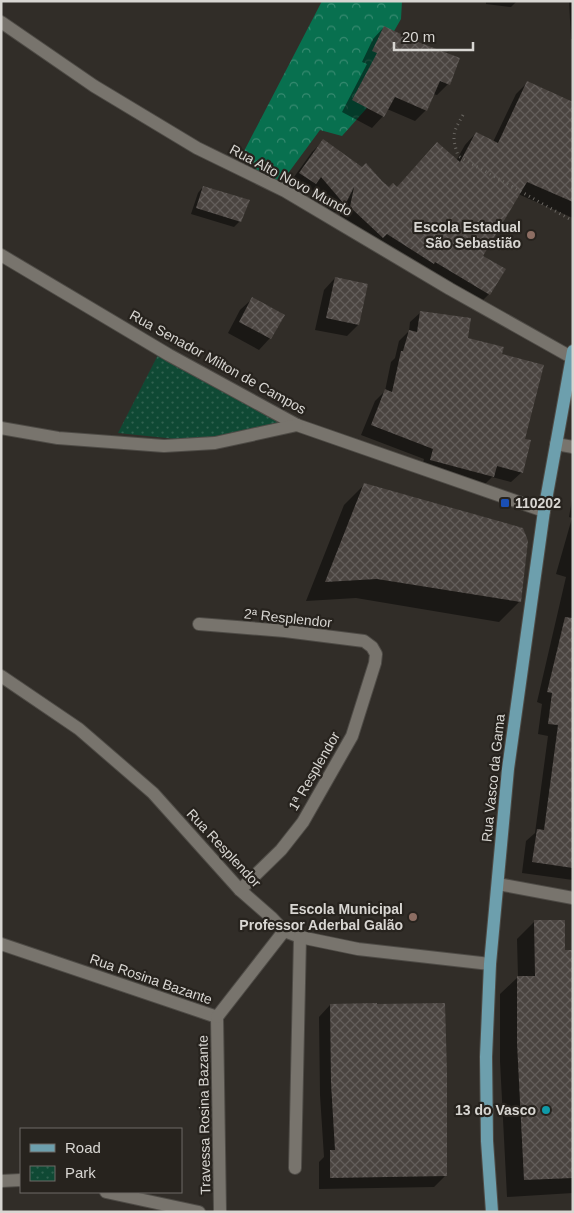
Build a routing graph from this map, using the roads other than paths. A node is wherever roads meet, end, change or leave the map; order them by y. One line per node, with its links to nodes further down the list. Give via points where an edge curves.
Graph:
1 (1, 22): 3 (street, Rua Alto Novo Mundo, via 94,86 197,148 285,191 450,289)
2 (1, 255): 4 (street, Rua Senador Milton de Campos, via 169,355)
3 (572, 354): 6 (main road, Rua Vasco da Gama)
4 (297, 425): 5 (street, via 215,443 164,446 58,438); 8 (street, Rua Senador Milton de Campos)
5 (1, 428)
6 (556, 444): 7 (street); 8 (main road, Rua Vasco da Gama)
7 (573, 447)
8 (544, 511): 12 (main road, Rua Vasco da Gama, via 508,769)
9 (199, 624): 10 (street, 2ª Resplendor, via 295,632 364,642)
10 (372, 647): 13 (street, 1ª Resplendor, via 376,654 375,663 352,736 303,822 281,850)
11 (1, 676): 13 (street, Rua Resplendor, via 78,728 153,793)
12 (498, 884): 14 (street); 18 (main road, Rua Vasco da Gama)
13 (240, 890): 15 (street, Rua Resplendor)
14 (573, 898)
15 (284, 931): 16 (street, Rua Resplendor); 19 (street, Rua Rosina Bazante)
16 (300, 938): 18 (street, Rua Resplendor, via 358,949); 20 (street)
17 (1, 944): 19 (street, Rua Rosina Bazante)
18 (490, 964): 26 (main road, Rua Vasco da Gama, via 486,1057)
19 (217, 1017): 25 (street, Travessa Rosina Bazante)
20 (296, 1168)
21 (20, 1180): 22 (street)
22 (1, 1181)
23 (111, 1193): 24 (street)
24 (199, 1212)
25 (220, 1212)
26 (492, 1212)

